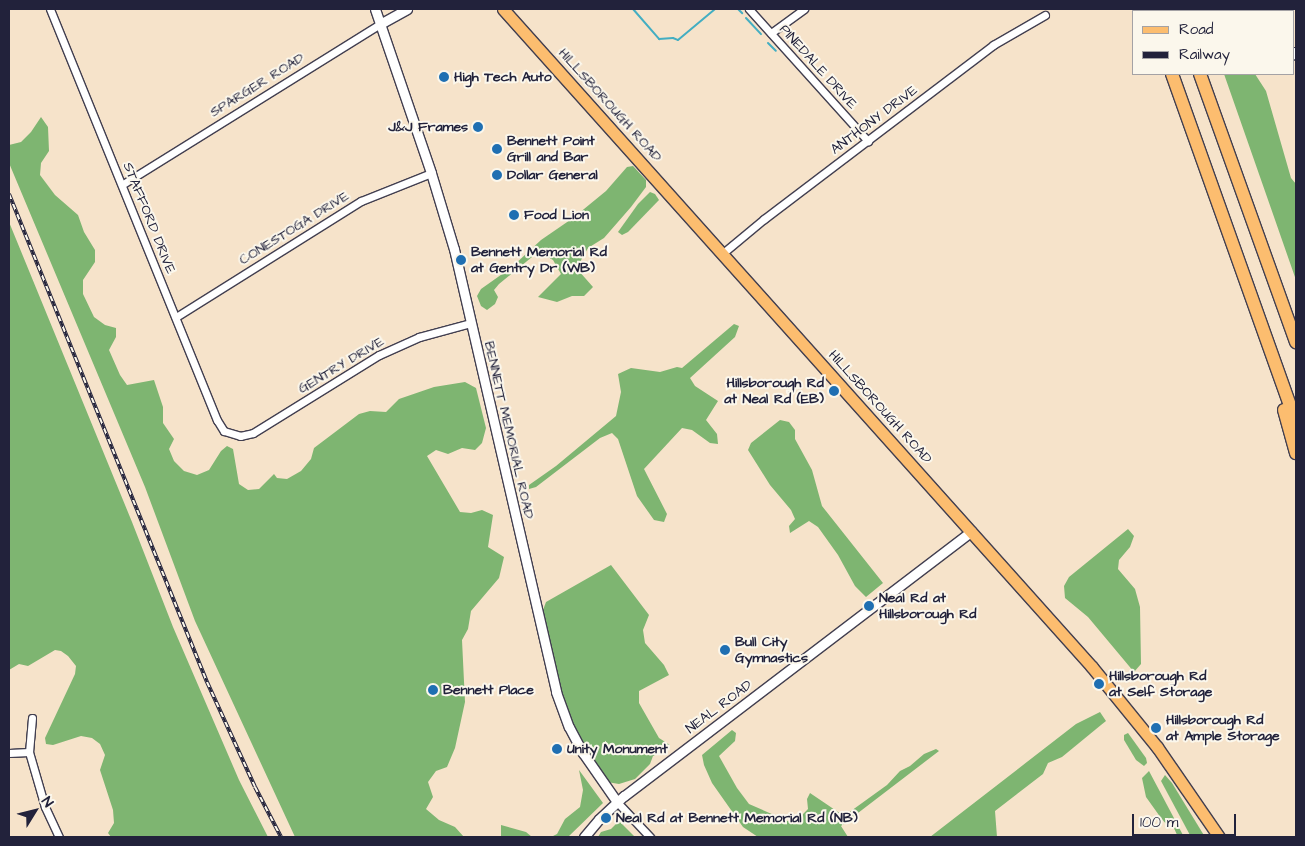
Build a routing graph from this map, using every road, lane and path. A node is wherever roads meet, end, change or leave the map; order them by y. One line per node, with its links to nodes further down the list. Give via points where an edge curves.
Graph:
1 (50, 9): 14 (street, STAFFORD DRIVE)
2 (375, 9): 8 (street, BENNETT MEMORIAL ROAD)
3 (407, 9): 8 (street, SPARGER ROAD)
4 (503, 9): 15 (main road, HILLSBOROUGH ROAD)
5 (749, 9): 9 (street, PINEDALE DRIVE)
6 (804, 9): 9 (street)
7 (1045, 14): 12 (street, ANTHONY DRIVE, via 993,45)
8 (380, 24): 13 (street, BENNETT MEMORIAL ROAD); 14 (street, SPARGER ROAD)
9 (771, 33): 12 (street, PINEDALE DRIVE)
10 (1172, 75): 19 (highway)
11 (1200, 75): 18 (highway)
12 (868, 141): 15 (street, ANTHONY DRIVE)
13 (431, 173): 16 (street, CONESTOGA DRIVE, via 361,201); 17 (street, BENNETT MEMORIAL ROAD, via 454,249)
14 (123, 184): 16 (street, STAFFORD DRIVE)
15 (723, 253): 23 (main road, HILLSBOROUGH ROAD)
16 (176, 317): 21 (street, STAFFORD DRIVE, via 217,420)
17 (471, 324): 21 (street, GENTRY DRIVE, via 419,337 399,346 368,361 262,428 240,436); 27 (street, BENNETT MEMORIAL ROAD, via 554,685 583,753)
18 (1296, 342)
19 (1275, 359): 20 (highway); 22 (highway, via 1278,388)
20 (1296, 422)
21 (229, 434)
22 (1296, 453)
23 (972, 531): 27 (street, NEAL ROAD); 31 (main road, HILLSBOROUGH ROAD, via 1141,725)
24 (32, 718): 25 (street)
25 (29, 752): 26 (street); 28 (street, via 45,807)
26 (9, 753)
27 (617, 802): 29 (street, NEAL ROAD); 30 (street, BENNETT MEMORIAL ROAD)
28 (59, 837)
29 (584, 837)
30 (650, 837)
31 (1219, 837)

